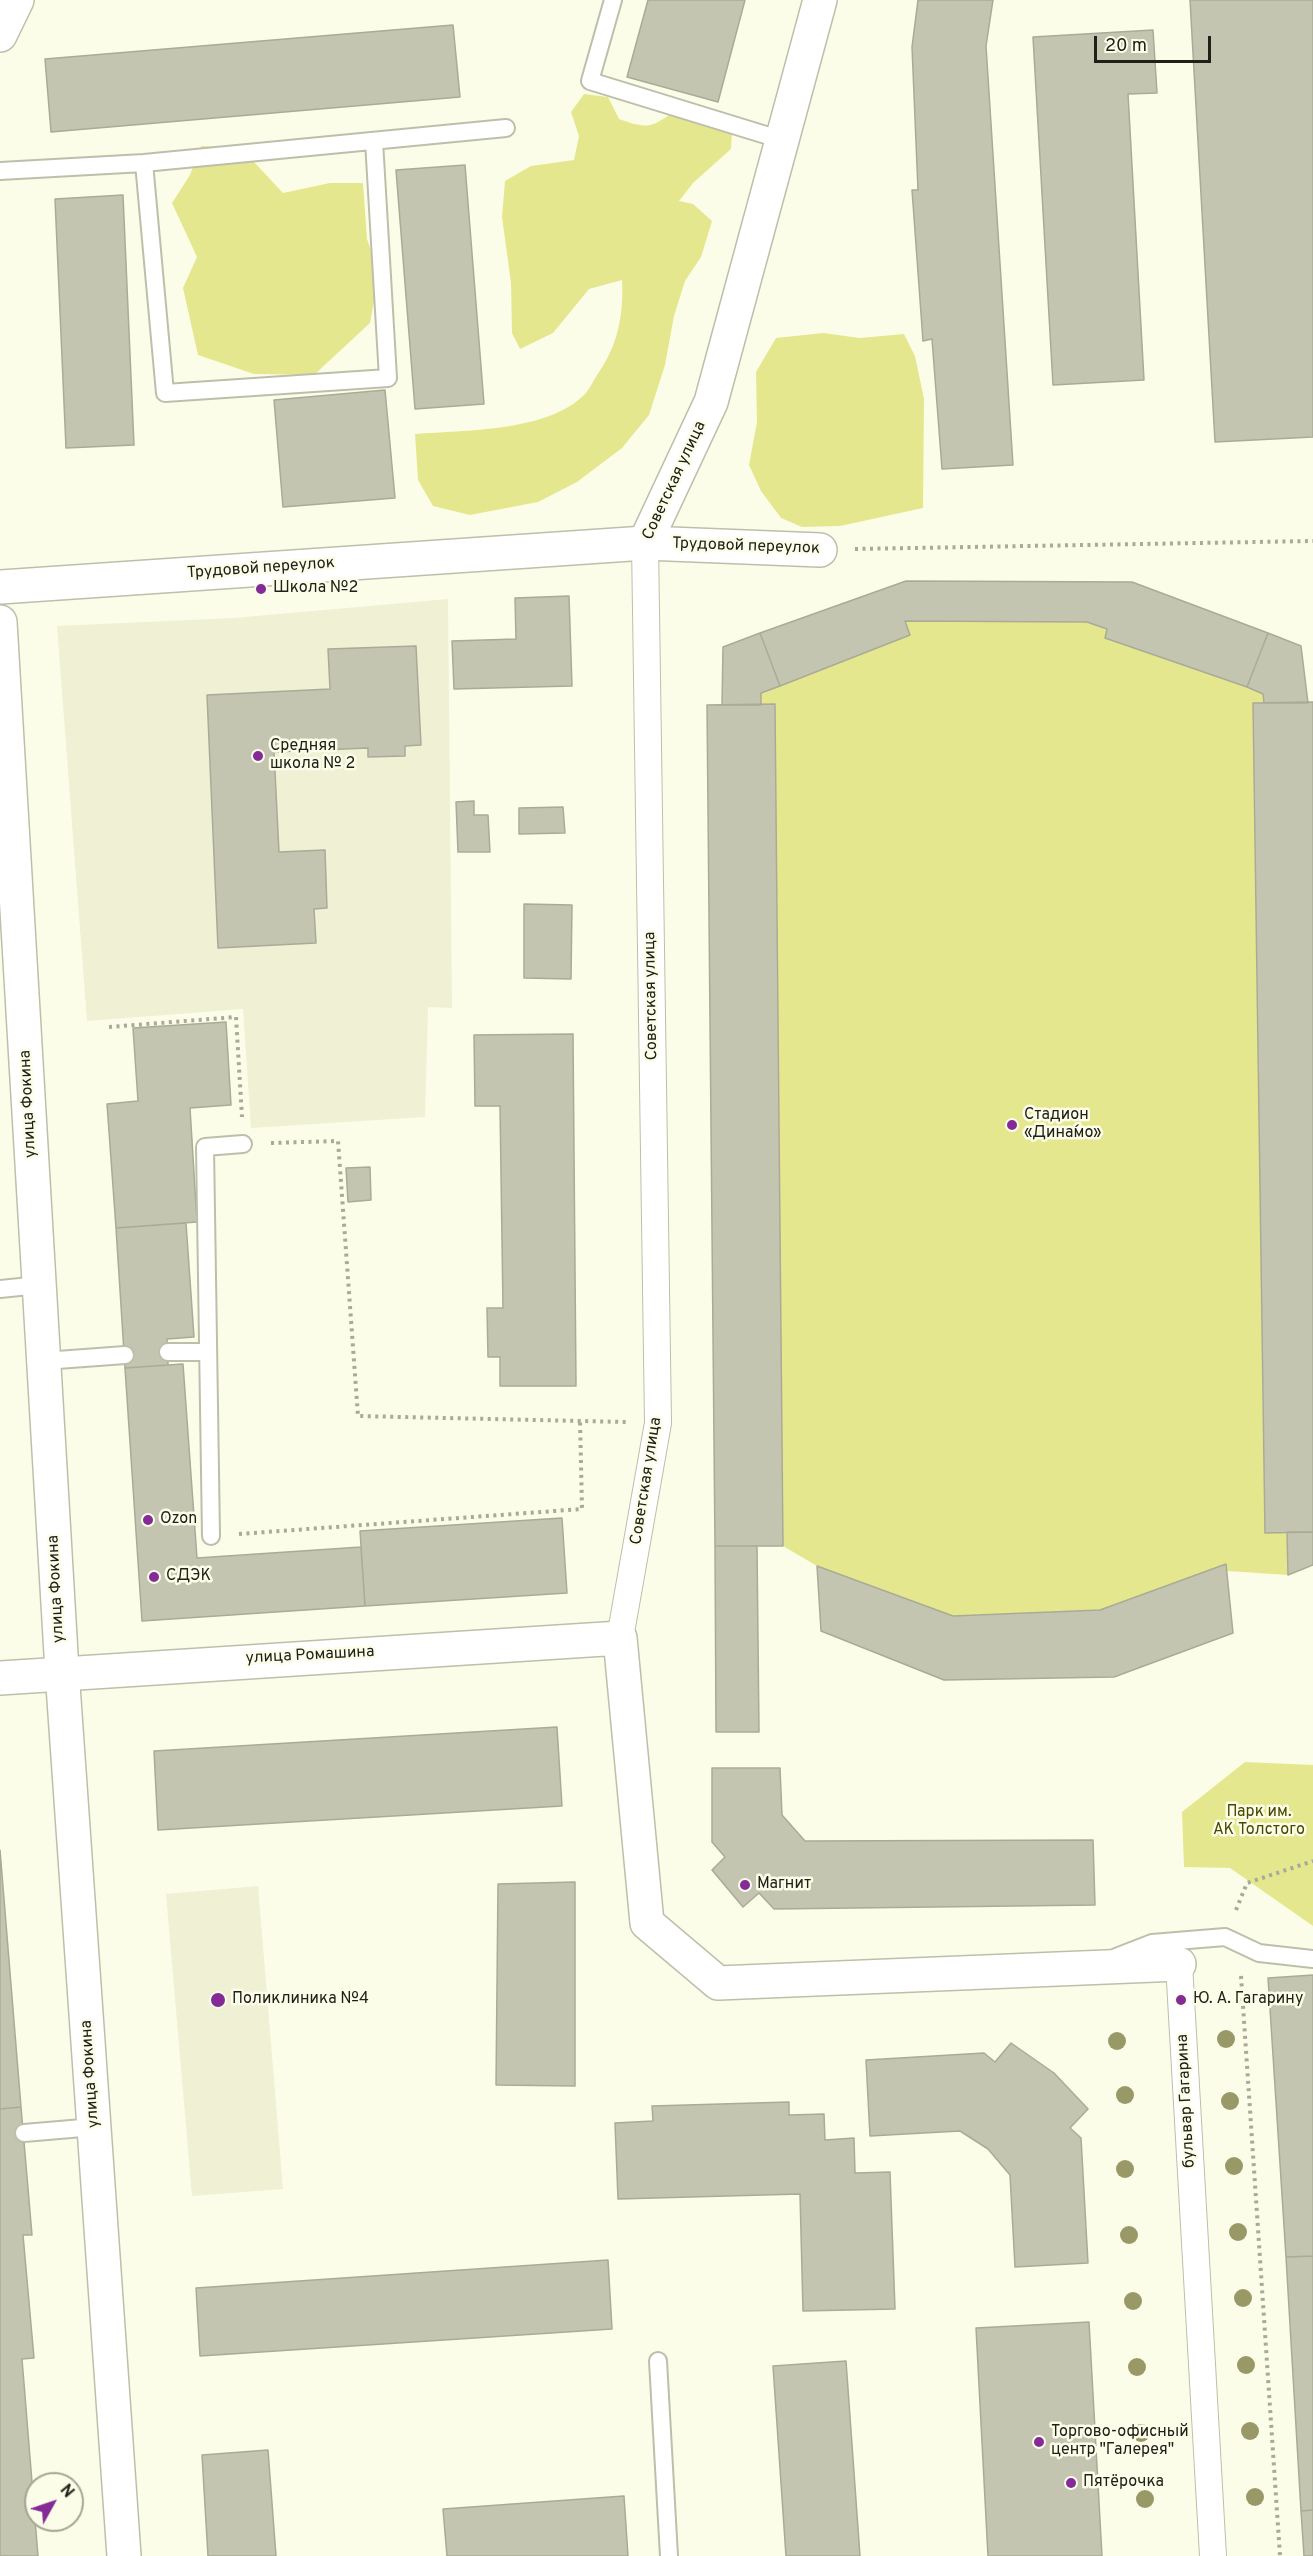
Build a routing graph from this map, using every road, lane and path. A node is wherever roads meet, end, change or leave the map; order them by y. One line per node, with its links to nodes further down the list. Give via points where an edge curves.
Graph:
1 (17, 0): 4 (main road)
2 (614, 0): 6 (lane, via 590,81)
3 (820, 0): 6 (main road, Советская улица)
4 (0, 35)
5 (506, 128): 7 (lane)
6 (782, 140): 11 (main road, Советская улица, via 711,402)
7 (375, 141): 8 (lane); 8 (lane, via 388,378 165,393)
8 (144, 163): 9 (lane)
9 (0, 171)
10 (1313, 541): 12 (path, Трудовой переулок)
11 (645, 543): 12 (main road, Трудовой переулок); 13 (main road, Трудовой переулок); 24 (street, Советская улица)
12 (820, 550)
13 (0, 587)
14 (0, 622): 17 (main road, улица Фокина)
15 (109, 1027): 16 (path, via 236,1017)
16 (243, 1144): 20 (lane, via 205,1147); 23 (path, via 338,1141 358,1416)
17 (39, 1285): 18 (lane); 22 (main road, улица Фокина)
18 (0, 1289)
19 (168, 1352): 20 (lane)
20 (208, 1352): 25 (lane)
21 (124, 1355): 22 (lane)
22 (44, 1361): 27 (main road, улица Фокина)
23 (580, 1419): 24 (path); 25 (path, via 582,1509)
24 (658, 1423): 26 (street, Советская улица)
25 (211, 1536)
26 (620, 1638): 27 (main road, улица Ромашина); 34 (main road, Советская улица, via 647,1923)
27 (62, 1671): 28 (main road, улица Ромашина); 35 (main road, улица Фокина)
28 (0, 1677)
29 (1313, 1861): 30 (path, via 1247,1883)
30 (1225, 1937): 31 (lane, via 1259,1953); 33 (lane, via 1152,1943); 41 (path, via 1222,1946 1240,1967)
31 (1313, 1959)
32 (1179, 1964): 33 (main road, бульвар Гагарина); 40 (street, бульвар Гагарина)
33 (1090, 1967): 34 (main road, бульвар Гагарина)
34 (718, 1983)
35 (94, 2127): 36 (lane); 38 (main road, улица Фокина)
36 (24, 2133)
37 (658, 2361): 39 (lane)
38 (124, 2556)
39 (669, 2556)
40 (1213, 2556)
41 (1280, 2556)

